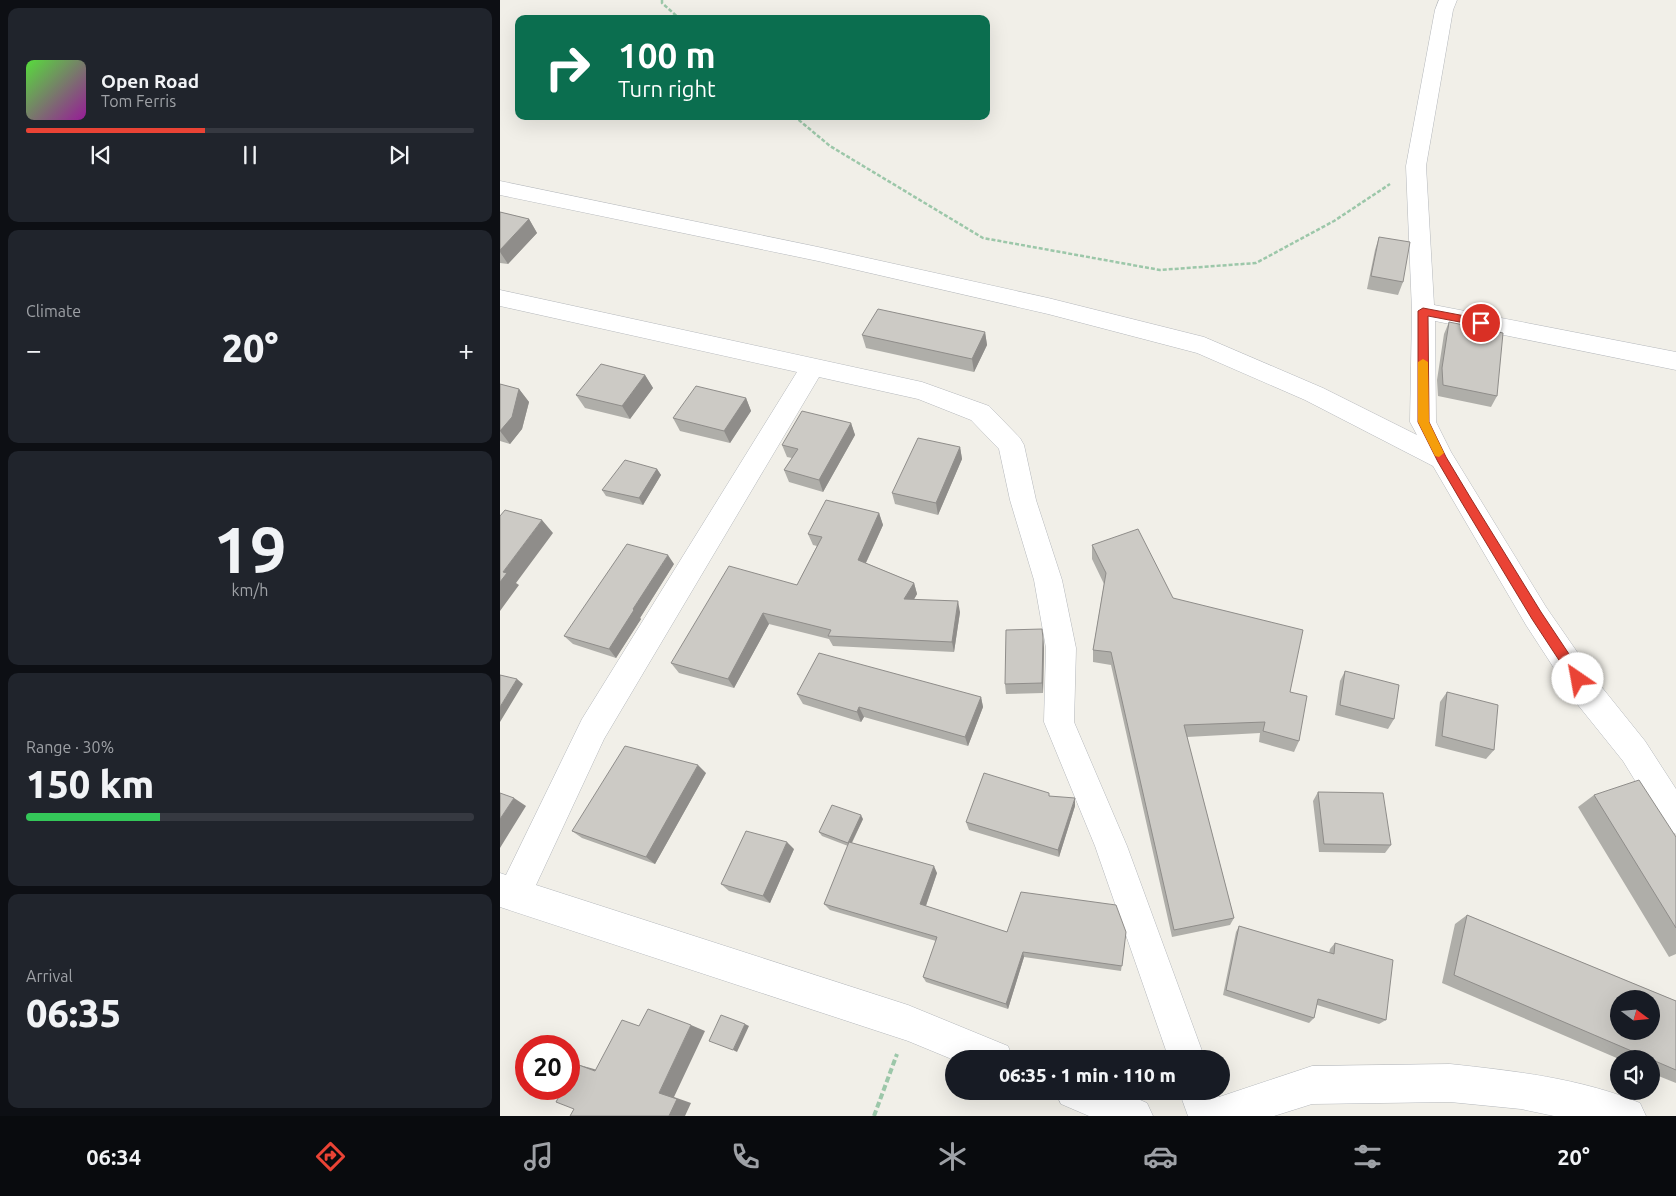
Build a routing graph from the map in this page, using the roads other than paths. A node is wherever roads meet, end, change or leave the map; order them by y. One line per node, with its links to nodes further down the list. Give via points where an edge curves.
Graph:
1 (1448, 0): 4 (street, via 1416,166)
2 (500, 188): 7 (street, via 818,254 1048,306 1204,346 1314,394)
3 (500, 298): 6 (street)
4 (1423, 311): 5 (street); 7 (street, via 1423,422)
5 (1676, 361)
6 (813, 367): 9 (street, via 593,730); 11 (street, via 922,391 980,413 1011,444 1023,500 1048,580 1061,648 1060,722 1110,846)
7 (1442, 459): 8 (street, via 1536,616 1589,695 1634,751)
8 (1676, 818)
9 (507, 892): 10 (street, via 908,1023)
10 (973, 1050)
11 (1184, 1050)
12 (1096, 1100): 14 (street)
13 (1201, 1100): 15 (street)
14 (1134, 1116)
15 (1207, 1116)
16 (1217, 1116): 17 (street, via 1312,1085 1450,1083 1521,1090)
17 (1627, 1116)

